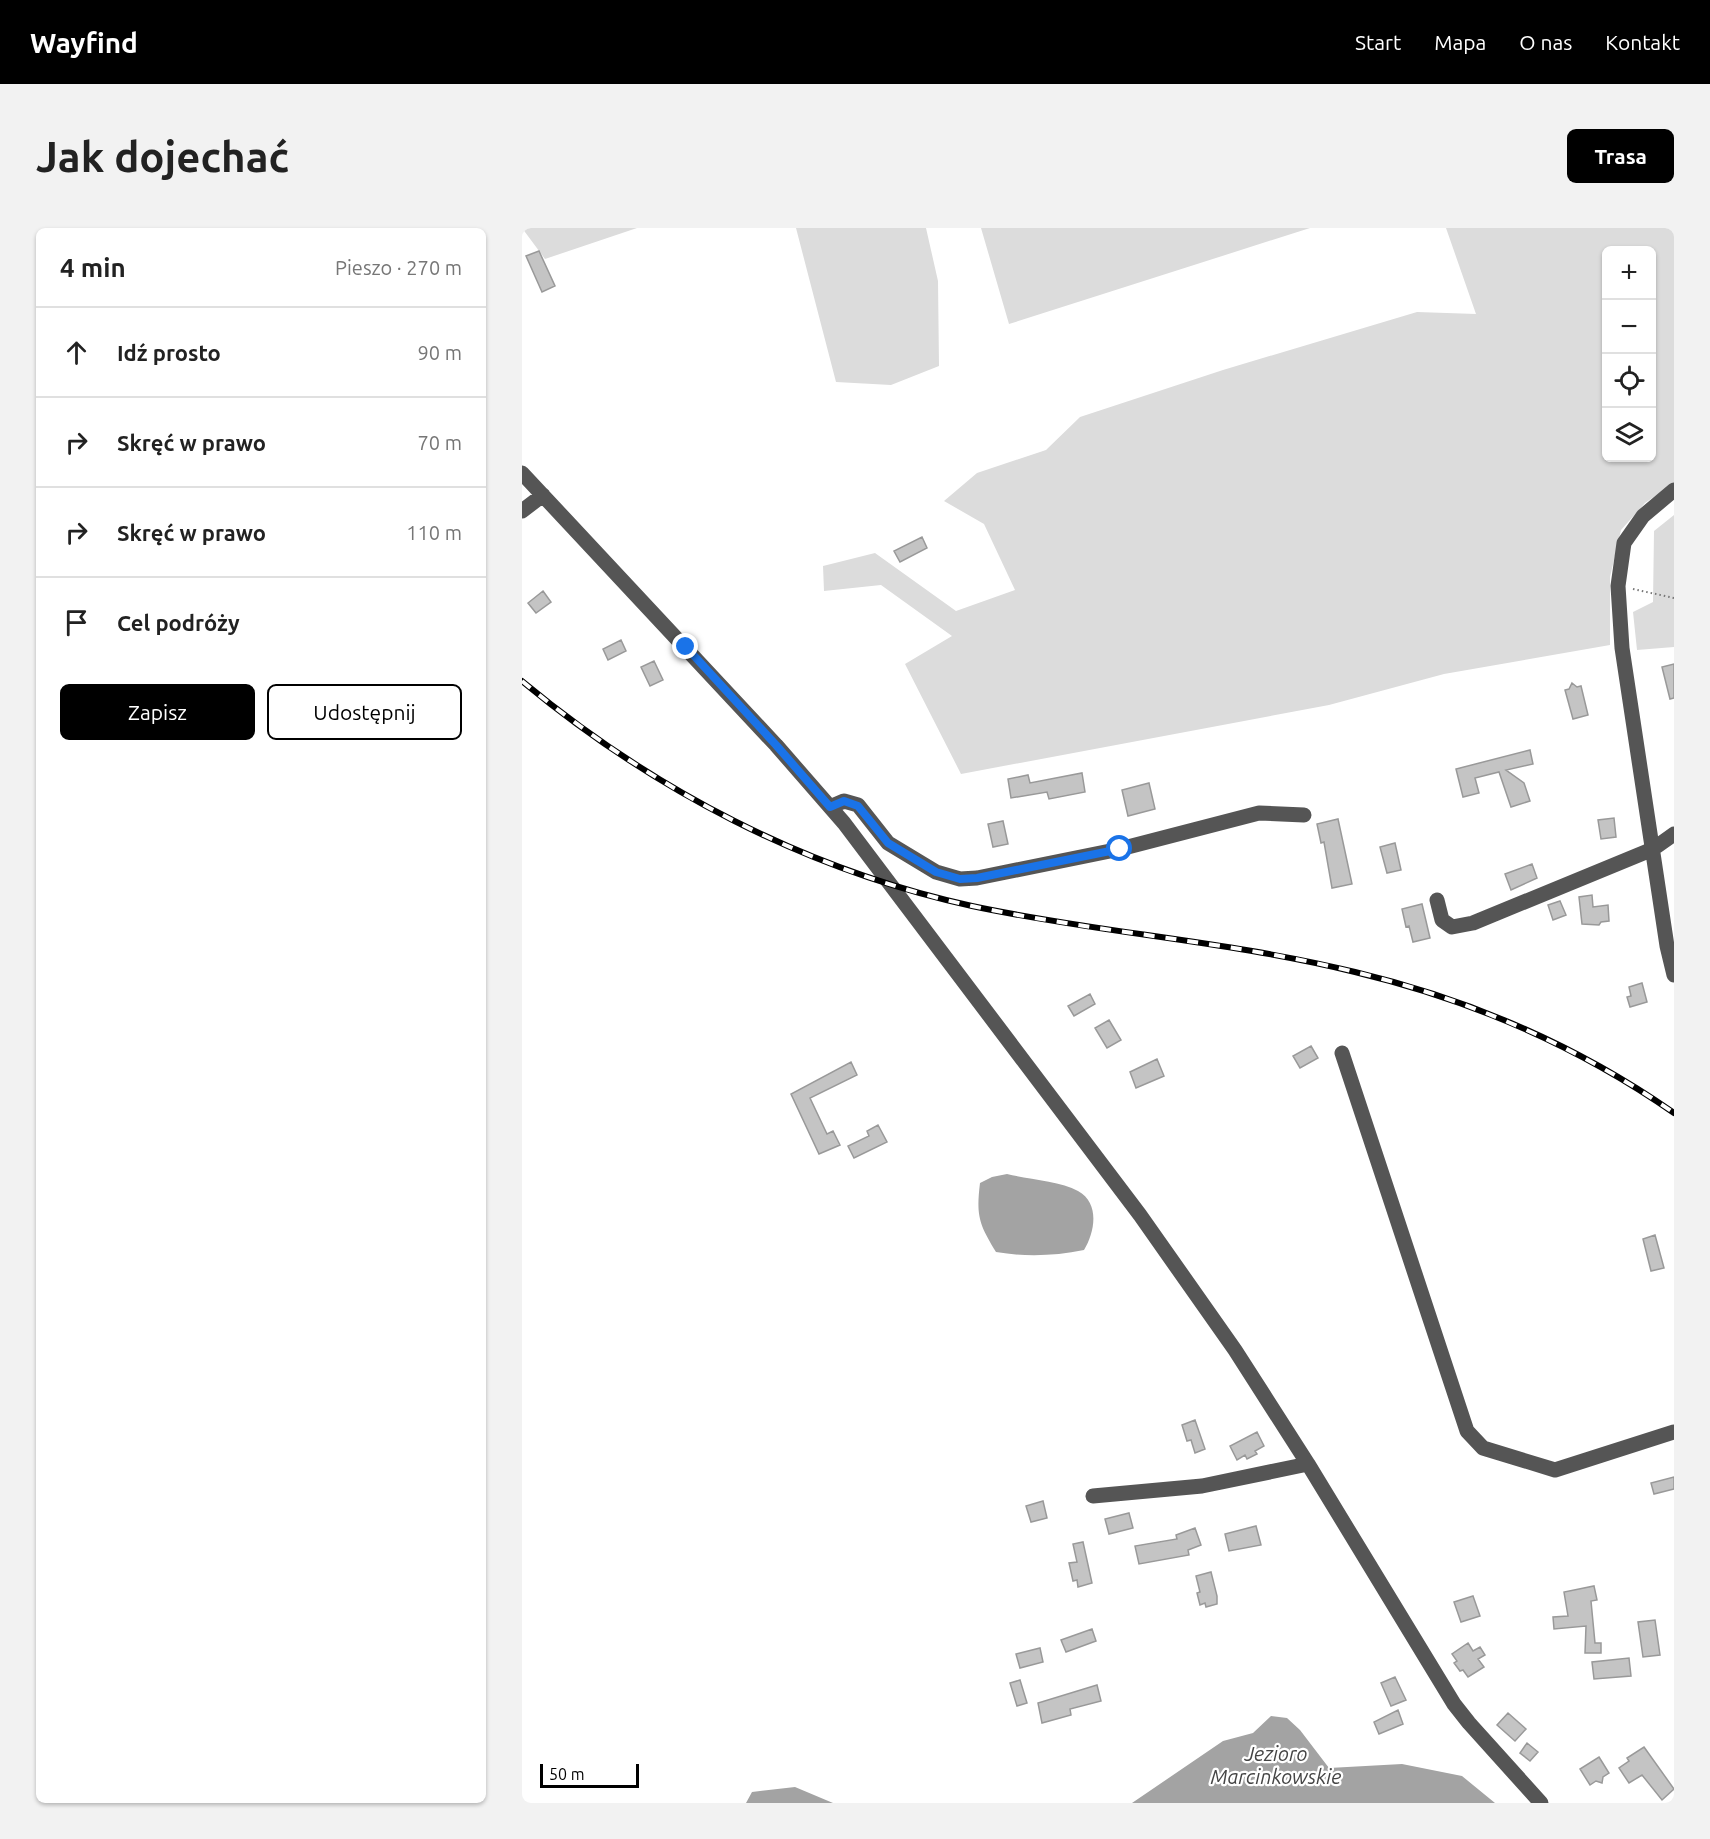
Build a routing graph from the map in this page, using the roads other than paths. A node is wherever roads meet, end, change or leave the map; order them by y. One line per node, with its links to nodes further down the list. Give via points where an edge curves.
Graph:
1 (522, 473): 3 (street)
2 (1674, 490): 8 (street, via 1643,516 1624,543 1618,586 1622,648)
3 (543, 495): 4 (street); 5 (street)
4 (522, 511)
5 (830, 807): 6 (street, via 844,801 858,806 888,843 936,872 960,879 1120,849 1260,813); 13 (street, via 1140,1215 1235,1350)
6 (1304, 815)
7 (1674, 834): 8 (street)
8 (1653, 849): 9 (street, via 1473,923 1452,927 1442,920); 10 (street)
9 (1437, 900)
10 (1674, 975)
11 (1342, 1053): 12 (street, via 1467,1431 1483,1448 1555,1470)
12 (1674, 1432)
13 (1308, 1464): 14 (street, via 1202,1486); 15 (street, via 1454,1704)
14 (1093, 1496)
15 (1541, 1803)

